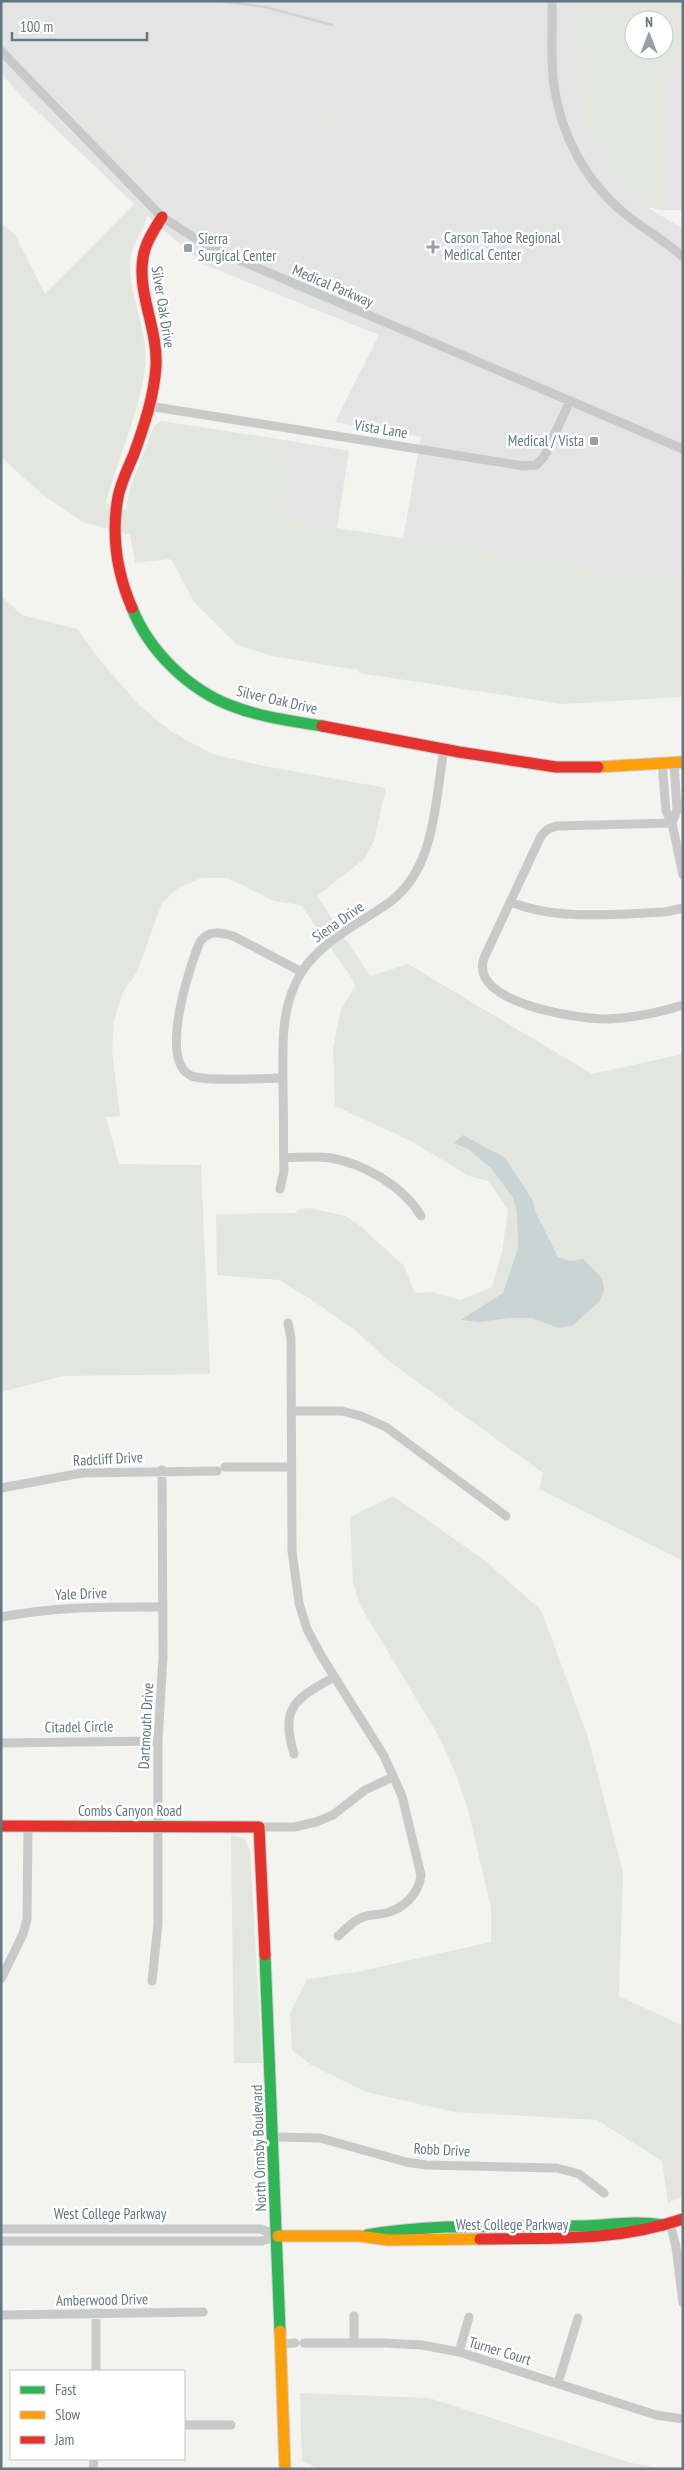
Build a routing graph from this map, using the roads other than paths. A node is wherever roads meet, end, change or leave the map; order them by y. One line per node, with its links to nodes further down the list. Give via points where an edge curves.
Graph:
1 (552, 1): 4 (street, via 554,85 563,127 580,162 597,187 624,213)
2 (1, 51): 3 (street, Medical Parkway)
3 (162, 217): 5 (street, Medical Parkway, via 225,254); 6 (street, Silver Oak Drive, via 144,248 141,261 156,363)
4 (683, 257)
5 (570, 402): 6 (street, Vista Lane, via 544,457 536,466); 7 (street, Medical Parkway)
6 (149, 406): 8 (street, Silver Oak Drive, via 124,477 115,529 116,561 122,583 132,610 152,646 192,684 246,711)
7 (683, 450)
8 (444, 749): 10 (street, Silver Oak Drive, via 556,767); 15 (street, Siena Drive, via 429,842 415,874 391,901 334,939 315,955)
9 (678, 762): 10 (street, Silver Oak Drive); 11 (street, via 677,810)
10 (662, 763): 11 (street, via 666,811)
11 (672, 823): 12 (street); 13 (street, via 552,827 541,836)
12 (683, 875)
13 (511, 902): 14 (street, via 553,914 665,912); 16 (street, via 482,963 484,978 492,988 545,1010 590,1018 636,1017)
14 (683, 908)
15 (302, 972): 17 (street, Siena Drive, via 285,1017); 17 (street, via 235,937 211,933 199,944 179,1008 178,1062 187,1074 203,1078)
16 (683, 1005)
17 (283, 1078): 18 (street, Siena Drive)
18 (284, 1158): 19 (street, Siena Drive); 20 (street, via 331,1158 359,1167 412,1200)
19 (280, 1189)
20 (421, 1216)
21 (288, 1323): 22 (street)
22 (291, 1412): 23 (street); 26 (street, via 342,1412 386,1427)
23 (291, 1467): 24 (street, Radcliff Drive); 29 (street, via 292,1551 299,1603 307,1629)
24 (162, 1470): 25 (street, Radcliff Drive, via 82,1473); 27 (street, Dartmouth Drive)
25 (1, 1488)
26 (506, 1516)
27 (163, 1606): 28 (street, Yale Drive, via 76,1606); 30 (street, Dartmouth Drive)
28 (1, 1617)
29 (334, 1677): 32 (street, via 304,1694 293,1707 288,1732); 33 (street, via 384,1756)
30 (158, 1741): 31 (street, Citadel Circle); 34 (street, Dartmouth Drive)
31 (1, 1742)
32 (294, 1754)
33 (393, 1777): 37 (street, via 365,1790 333,1815 316,1822 294,1827); 38 (street, via 409,1822 421,1874 420,1886 403,1904 388,1912 364,1916)
34 (157, 1825): 36 (street, Combs Canyon Road); 37 (street, Combs Canyon Road); 40 (street, Dartmouth Drive, via 158,1924)
35 (1, 1826): 36 (street, Combs Canyon Road)
36 (28, 1826): 39 (street, via 27,1918 20,1941)
37 (260, 1827): 41 (street, North Ormsby Boulevard)
38 (338, 1936)
39 (1, 1979)
40 (152, 1981)
41 (274, 2137): 42 (street, Robb Drive, via 320,2138 426,2165 557,2168 579,2174); 46 (street, North Ormsby Boulevard)
42 (604, 2193)
43 (683, 2219): 44 (street, West College Parkway)
44 (666, 2224): 46 (street, West College Parkway, via 639,2221 595,2226 408,2228 360,2236); 48 (street, via 676,2247)
45 (1, 2229): 46 (street, West College Parkway, via 261,2229)
46 (278, 2236): 47 (street, West College Parkway, via 262,2241); 56 (street, North Ormsby Boulevard)
47 (1, 2241)
48 (683, 2303)
49 (204, 2312): 50 (street, Amberwood Drive)
50 (96, 2313): 51 (street, Amberwood Drive); 58 (street)
51 (1, 2315)
52 (354, 2316): 55 (street)
53 (469, 2317): 57 (street)
54 (578, 2318): 59 (street)
55 (354, 2342): 56 (street, Turner Court); 57 (street, Turner Court)
56 (281, 2344): 63 (street, North Ormsby Boulevard)
57 (459, 2352): 59 (street, Turner Court)
58 (96, 2370)
59 (558, 2383): 60 (street, Turner Court, via 656,2415)
60 (683, 2419)
61 (185, 2425): 62 (street)
62 (231, 2426)
63 (285, 2469)

